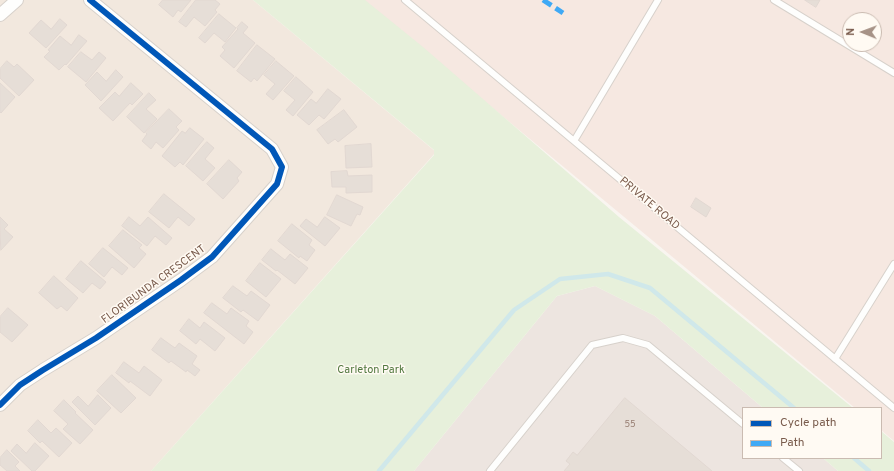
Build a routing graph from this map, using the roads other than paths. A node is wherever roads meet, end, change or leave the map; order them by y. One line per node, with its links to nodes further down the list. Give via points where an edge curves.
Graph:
1 (17, 0): 6 (street)
2 (90, 0): 11 (street, FLORIBUNDA CRESCENT, via 272,149 282,167 277,184 212,257 96,338 20,385)
3 (405, 0): 8 (lane, PRIVATE ROAD)
4 (658, 0): 8 (lane)
5 (774, 0): 7 (lane)
6 (0, 15)
7 (894, 74)
8 (574, 141): 10 (lane, PRIVATE ROAD)
9 (894, 264): 10 (lane)
10 (835, 359): 12 (lane, PRIVATE ROAD)
11 (0, 405)
12 (894, 408)
13 (742, 423): 15 (lane, via 648,345 623,338 592,345)
14 (784, 459): 16 (lane)
15 (490, 471)
16 (799, 471)

